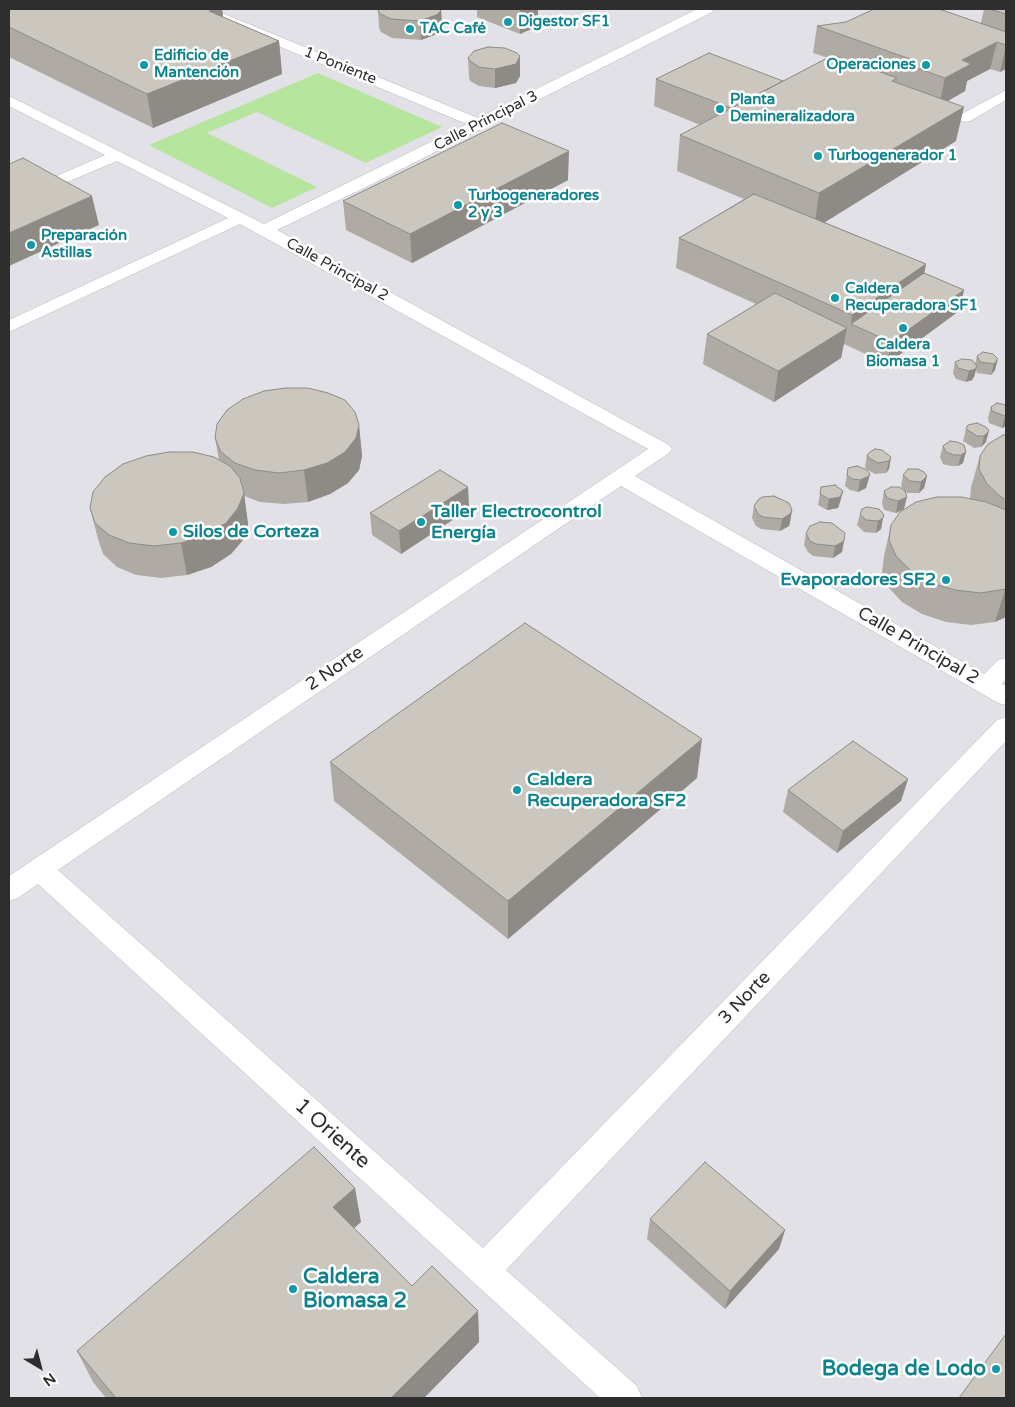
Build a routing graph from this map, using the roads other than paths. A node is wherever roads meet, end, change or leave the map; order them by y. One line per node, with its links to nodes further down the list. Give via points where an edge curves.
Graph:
1 (201, 9): 6 (lane, 1 Poniente)
2 (702, 10): 6 (lane, Calle Principal 3)
3 (1006, 94): 5 (lane)
4 (9, 100): 7 (lane, Calle Principal 2)
5 (966, 118)
6 (479, 124): 10 (lane, Calle Principal 3)
7 (118, 155): 8 (lane, via 46,186); 9 (lane, Calle Principal 2)
8 (9, 166)
9 (241, 218): 10 (lane, Calle Principal 2); 11 (lane)
10 (264, 230): 12 (lane, Calle Principal 2)
11 (9, 327)
12 (662, 449): 13 (lane, 2 Norte)
13 (621, 477): 15 (lane, Calle Principal 2); 18 (lane, 2 Norte)
14 (1006, 666): 15 (lane)
15 (986, 685): 16 (lane, Calle Principal 2)
16 (1006, 696)
17 (1006, 726): 20 (lane, 3 Norte)
18 (38, 870): 19 (lane, 2 Norte); 20 (lane, 1 Oriente)
19 (9, 890)
20 (484, 1270): 21 (lane, 1 Oriente)
21 (625, 1398)

